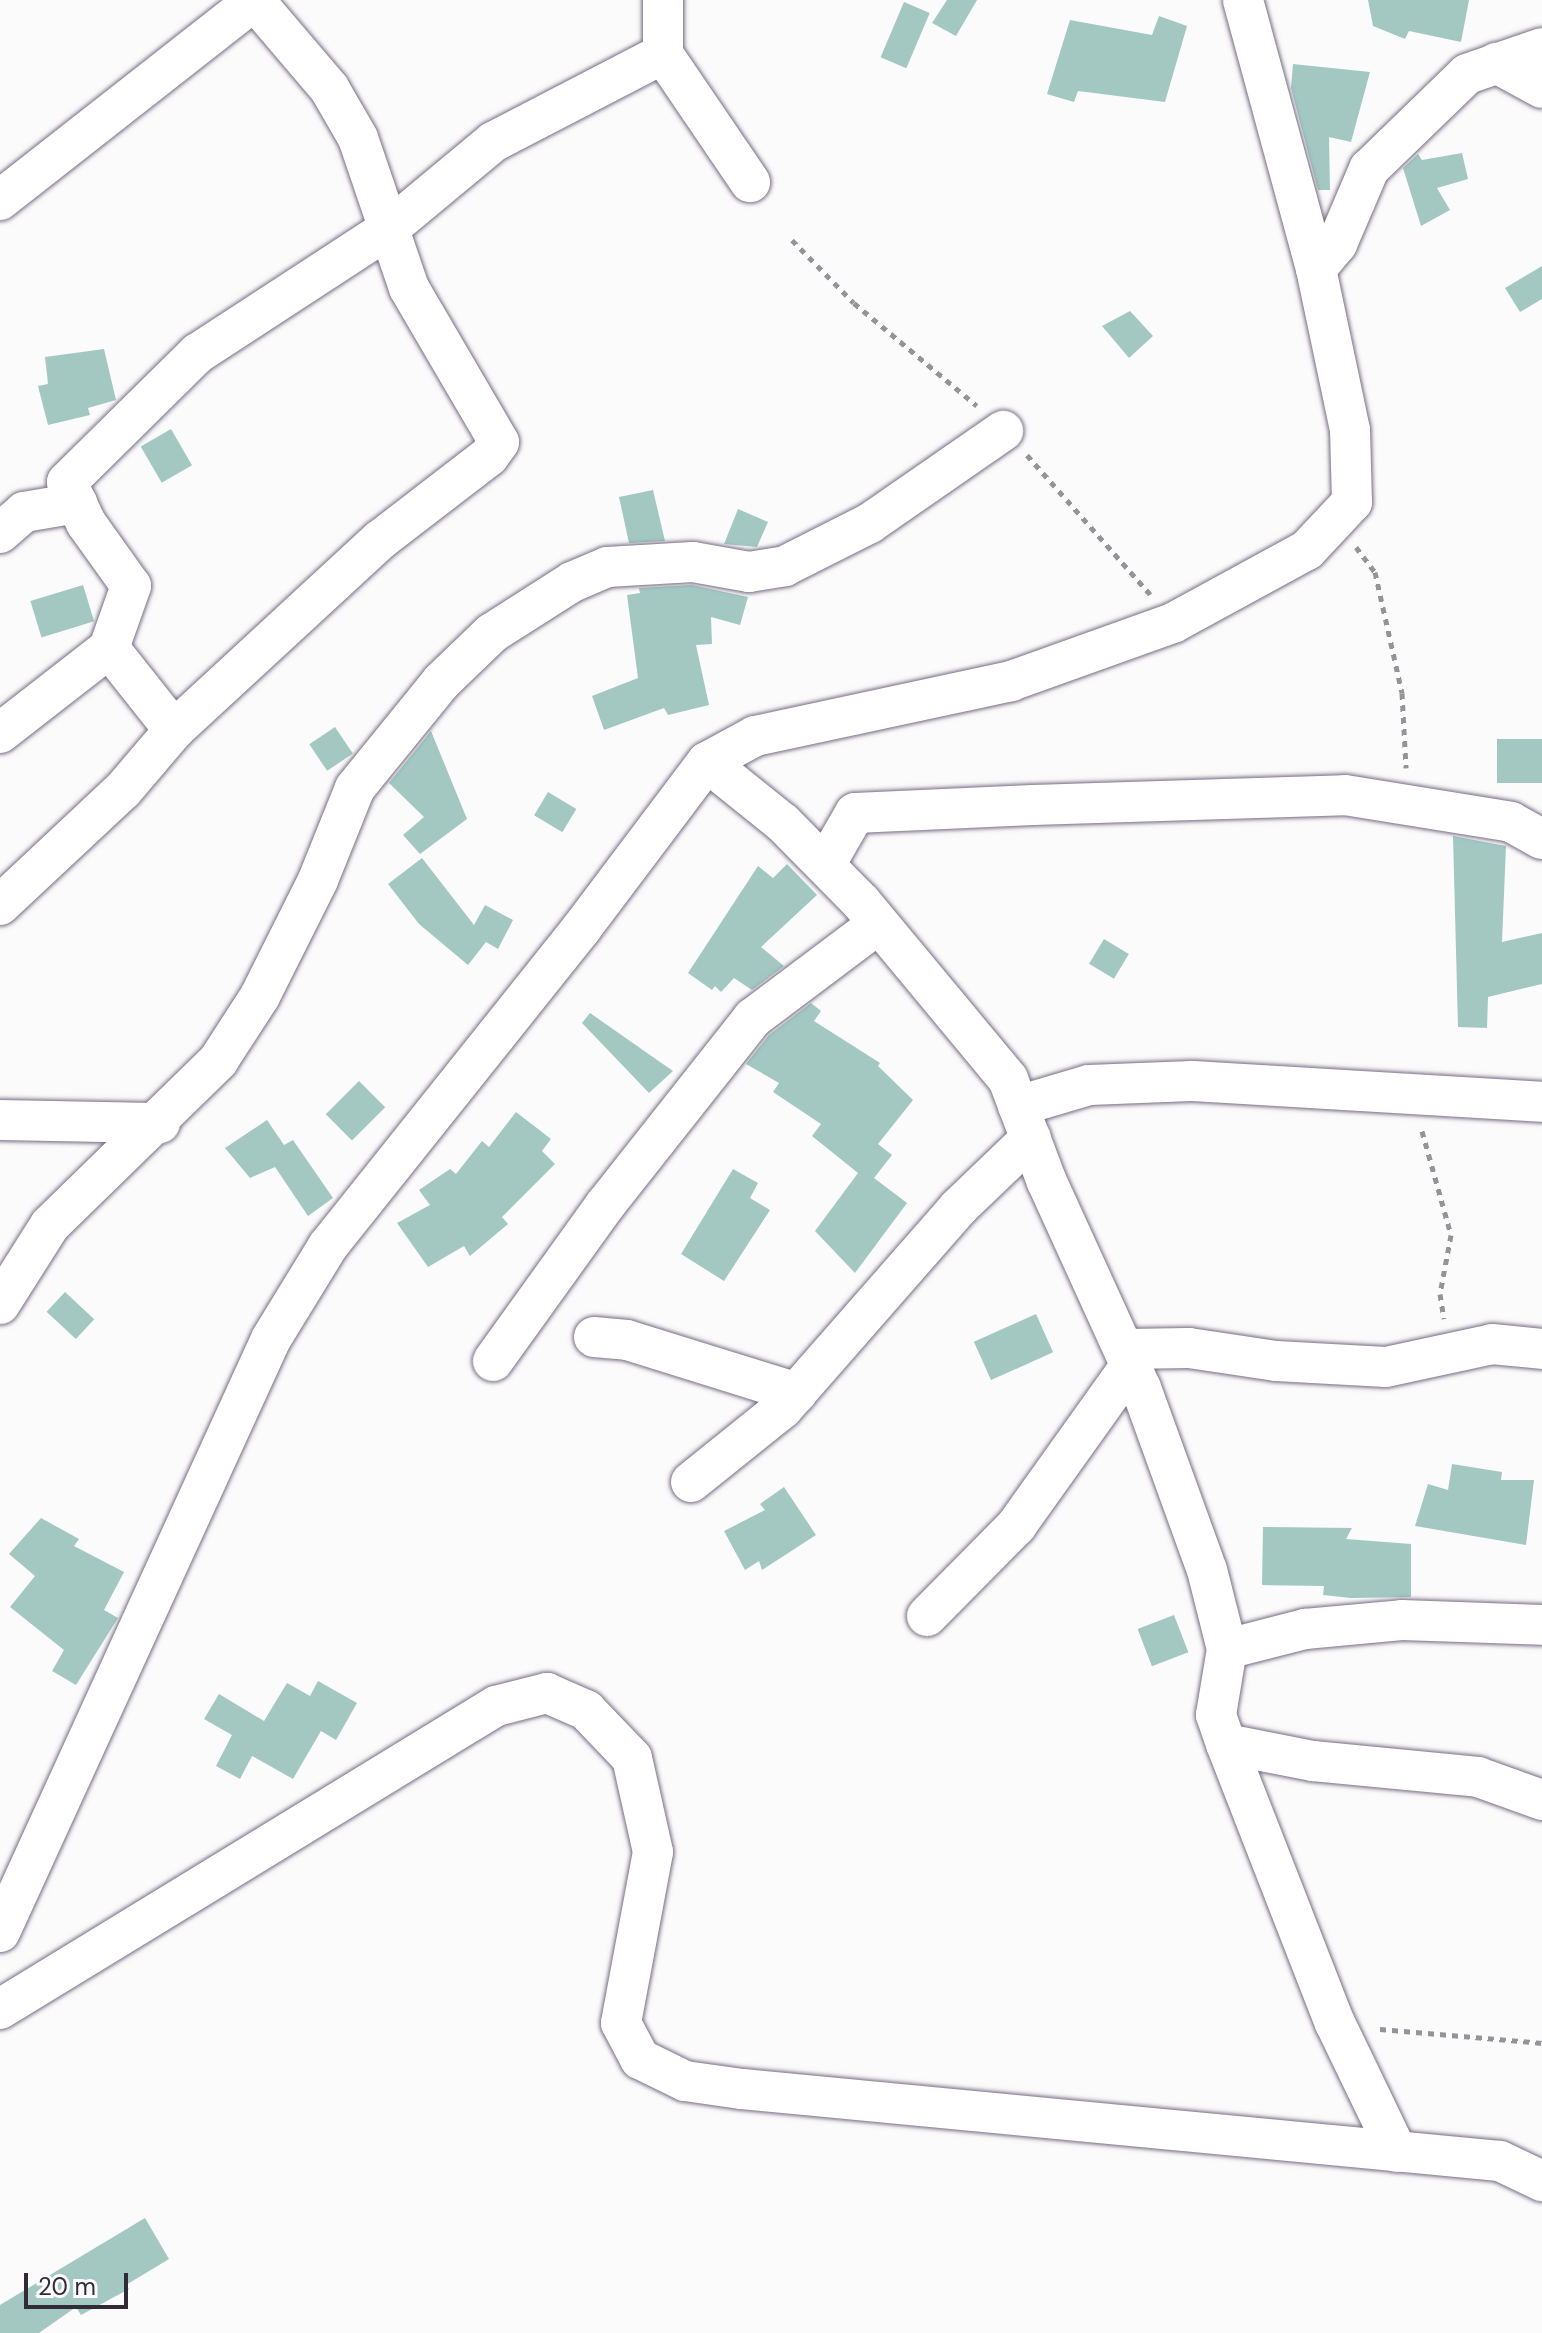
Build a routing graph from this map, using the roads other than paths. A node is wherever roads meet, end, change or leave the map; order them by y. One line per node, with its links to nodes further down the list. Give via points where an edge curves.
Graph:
1 (255, 0): 9 (street); 10 (street, via 329,88 358,138)
2 (663, 0): 5 (street)
3 (1243, 0): 11 (street)
4 (1542, 48): 6 (street)
5 (663, 54): 8 (street); 10 (street, via 493,142)
6 (1496, 63): 7 (street); 11 (street, via 1467,74 1369,169 1337,244)
7 (1542, 88)
8 (750, 182)
9 (0, 200)
10 (387, 230): 13 (street, via 198,353 67,482); 16 (street, via 409,288 499,442 489,456 380,540)
11 (1316, 269): 18 (street, via 1350,430 1352,502 1336,525 1307,550 1173,623 1011,681 755,736)
12 (1003, 431): 26 (street, via 870,523 785,566 749,572 693,562 607,567 572,582 492,633 441,682 355,788 318,880 260,996 218,1061)
13 (77, 503): 14 (street, via 24,512); 15 (street, via 131,586)
14 (0, 533)
15 (109, 648): 16 (street); 17 (street)
16 (174, 730): 21 (street, via 123,790)
17 (0, 733)
18 (707, 762): 20 (street, via 783,823); 39 (street, via 562,954 328,1246 271,1339)
19 (1542, 839): 20 (street, via 1511,822 1345,795 855,813)
20 (825, 865): 22 (street)
21 (0, 905)
22 (878, 924): 25 (street, via 1008,1079); 31 (street, via 753,1018 606,1204)
23 (1542, 1102): 25 (street, via 1192,1081 1089,1085)
24 (0, 1120): 26 (street)
25 (1024, 1122): 30 (street); 32 (street, via 958,1208)
26 (160, 1123): 27 (street, via 50,1225)
27 (0, 1304)
28 (594, 1337): 32 (street, via 627,1340)
29 (1542, 1349): 30 (street, via 1492,1344 1386,1367 1276,1361 1189,1348)
30 (1128, 1357): 34 (street, via 1016,1526); 36 (street, via 1207,1570)
31 (493, 1361)
32 (797, 1393): 33 (street)
33 (691, 1482)
34 (927, 1616)
35 (1542, 1625): 36 (street, via 1402,1620 1305,1629)
36 (1227, 1649): 37 (street, via 1216,1715)
37 (1226, 1744): 38 (street, via 1313,1761 1478,1777); 41 (street, via 1335,2023)
38 (1542, 1800)
39 (0, 1932)
40 (0, 2009): 41 (street, via 496,1706 547,1693 586,1710 632,1758 653,1852 621,2023 640,2059 685,2081 742,2089)
41 (1397, 2152): 42 (street, via 1500,2161)
42 (1542, 2181)

